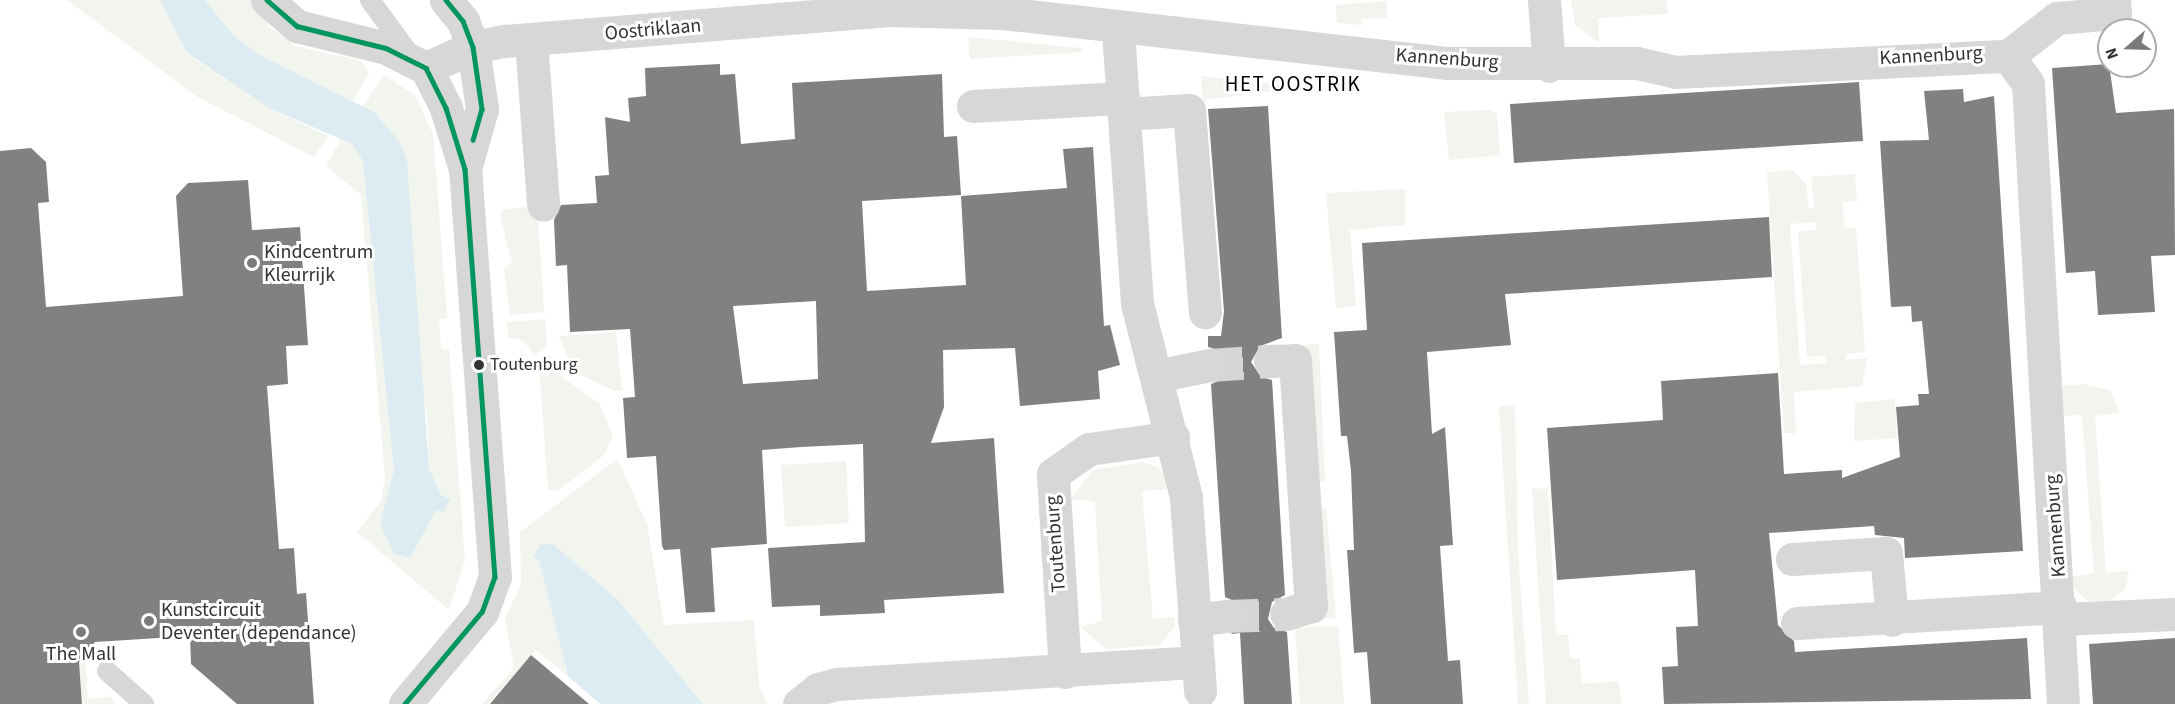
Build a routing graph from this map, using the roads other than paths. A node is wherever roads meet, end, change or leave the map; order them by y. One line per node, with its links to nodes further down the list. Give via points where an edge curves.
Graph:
1 (267, 0): 11 (street, via 297,26 386,48)
2 (370, 0): 11 (lane)
3 (446, 0): 9 (street, via 463,21)
4 (1544, 0): 12 (street)
5 (2114, 0): 10 (street, Kannenburg, via 2115,13 2057,18)
6 (887, 5): 7 (street, Kannenburg, via 1002,13); 8 (street, Oostriklaan)
7 (1118, 29): 12 (street, Kannenburg, via 1448,63); 14 (street)
8 (531, 40): 9 (street, Oostriklaan); 16 (street)
9 (473, 47): 11 (street); 15 (street, via 482,109)
10 (2008, 56): 12 (street, Kannenburg, via 1675,72 1637,63); 23 (street, Kannenburg, via 2028,84)
11 (420, 65): 15 (street, via 447,108)
12 (1549, 66)
13 (973, 106): 14 (street)
14 (1124, 106): 17 (street, via 1189,110); 20 (street, via 1137,303)
15 (465, 169): 31 (street, via 495,577 482,612)
16 (543, 205)
17 (1205, 312)
18 (1270, 362): 24 (street, via 1295,360 1311,606)
19 (1210, 365): 20 (street)
20 (1156, 376): 21 (street)
21 (1173, 437): 29 (street, Toutenburg, via 1089,449 1053,474); 29 (street, via 1210,618 1199,676)
22 (1792, 559): 26 (street, via 1886,553)
23 (2061, 613): 25 (street); 26 (street); 34 (street, Kannenburg)
24 (1286, 614)
25 (2175, 614)
26 (1892, 620): 27 (street)
27 (1797, 623)
28 (107, 671): 32 (lane)
29 (1065, 672): 30 (street)
30 (886, 692): 33 (street, via 818,689)
31 (414, 701)
32 (144, 704)
33 (799, 704)
34 (2063, 704)

